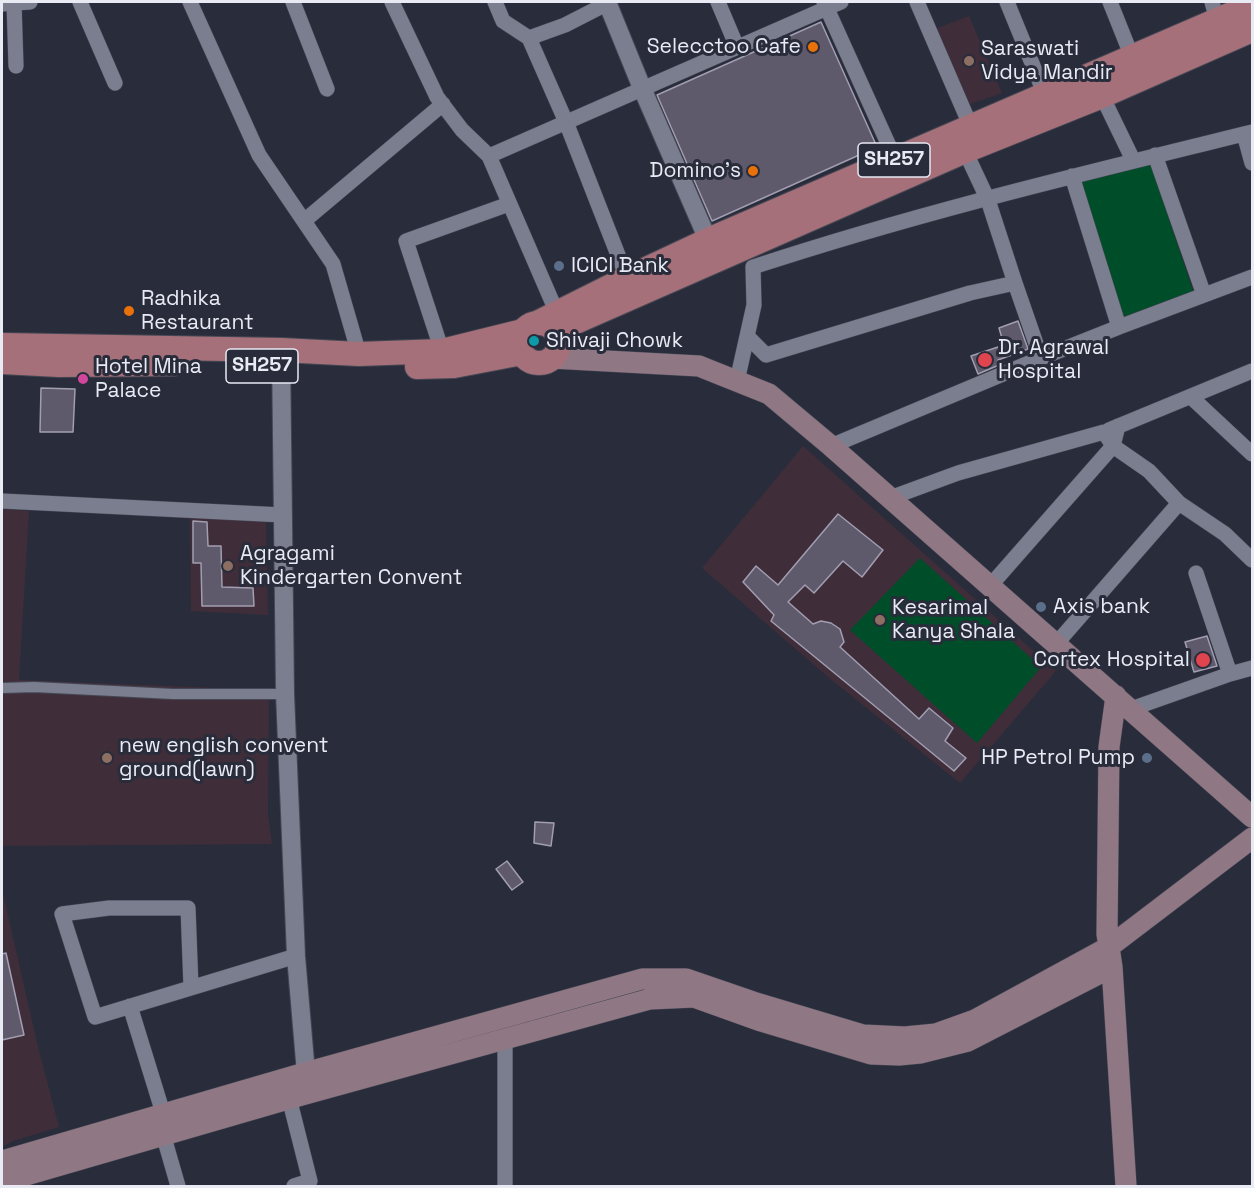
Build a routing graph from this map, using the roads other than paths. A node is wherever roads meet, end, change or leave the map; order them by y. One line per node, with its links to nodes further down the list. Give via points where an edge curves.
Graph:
1 (30, 2): 13 (street)
2 (80, 2): 22 (street)
3 (190, 2): 41 (street, via 259,154)
4 (293, 2): 24 (street)
5 (392, 2): 27 (street)
6 (495, 2): 18 (street, via 503,21)
7 (608, 2): 18 (street, via 565,25); 23 (street)
8 (718, 2): 19 (street)
9 (841, 2): 14 (street)
10 (917, 2): 29 (street)
11 (1007, 2): 25 (street)
12 (1110, 2): 20 (street)
13 (8, 4): 21 (street)
14 (825, 5): 19 (street); 34 (street)
15 (1252, 5): 16 (main road, SH257)
16 (1214, 11): 20 (main road, SH257)
17 (1252, 30): 26 (main road, SH257)
18 (529, 38): 28 (street)
19 (737, 47): 23 (street)
20 (1132, 57): 25 (main road, SH257)
21 (16, 66)
22 (115, 83)
23 (642, 88): 28 (street); 42 (street)
24 (327, 89)
25 (1045, 94): 29 (main road, SH257)
26 (1102, 96): 31 (main road, SH257); 35 (street)
27 (443, 104): 33 (street); 41 (street)
28 (566, 122): 33 (street); 46 (street)
29 (971, 127): 31 (street); 34 (main road, SH257)
30 (1248, 133): 32 (street); 36 (street)
31 (965, 151): 38 (street); 40 (main road, SH257)
32 (1155, 155): 35 (street); 48 (street)
33 (489, 156): 39 (street)
34 (895, 159): 42 (main road, SH257)
35 (1133, 160): 37 (street)
36 (1252, 164)
37 (1072, 177): 38 (street); 49 (street)
38 (988, 200): 43 (street); 47 (street)
39 (509, 204): 50 (street); 53 (street, via 406,241)
40 (810, 219): 43 (street); 44 (main road, SH257)
41 (304, 221): 54 (street, via 333,264)
42 (708, 240): 46 (main road, SH257)
43 (818, 246): 44 (street)
44 (748, 257): 50 (main road, SH257); 51 (street, via 754,305)
45 (1252, 277): 48 (street)
46 (627, 278): 50 (main road, SH257)
47 (1015, 282): 51 (street, via 766,355); 56 (street)
48 (1204, 295): 49 (street)
49 (1119, 327): 56 (street)
50 (547, 329): 53 (main road, SH257); 55 (main road, SH257, via 439,367); 57 (main road, via 563,346); 57 (main road, via 534,362)
51 (747, 336): 60 (street)
52 (2, 345): 55 (main road, SH257)
53 (442, 351): 54 (main road, SH257)
54 (359, 354): 55 (main road, SH257)
55 (281, 358): 58 (main road, SH257, via 170,364); 70 (street)
56 (1041, 358): 64 (street)
57 (558, 359): 60 (main road, via 699,366)
58 (2, 362)
59 (1252, 371): 61 (street)
60 (737, 381): 64 (main road, via 769,394)
61 (1191, 397): 62 (street); 66 (street)
62 (1118, 426): 63 (street); 65 (street)
63 (1104, 432): 65 (street); 67 (street, via 958,473)
64 (831, 446): 67 (main road)
65 (1113, 446): 69 (street, via 1149,471); 73 (street)
66 (1252, 454)
67 (890, 498): 73 (main road)
68 (2, 501): 70 (street)
69 (1179, 503): 71 (street, via 1225,534); 74 (street)
70 (283, 515): 78 (street)
71 (1252, 560)
72 (1196, 573): 76 (street)
73 (990, 586): 74 (main road)
74 (1056, 644): 79 (main road)
75 (1252, 668): 76 (street)
76 (1230, 674): 79 (street)
77 (2, 688): 78 (street)
78 (285, 694): 82 (street)
79 (1123, 703): 80 (main road); 83 (main road, via 1109,747)
80 (1252, 817)
81 (1252, 838): 83 (main road)
82 (296, 957): 84 (street); 87 (street)
83 (1110, 957): 86 (main road, via 968,1041 920,1053 871,1054 694,997 650,999); 87 (main road, via 975,1020 936,1035 905,1037 863,1035 686,979 642,980); 95 (main road)
84 (191, 987): 85 (street); 85 (street, via 188,908 109,908 62,914 95,1017)
85 (130, 1006): 88 (street)
86 (505, 1038): 87 (main road); 94 (street)
87 (297, 1086): 88 (main road); 89 (main road); 93 (street, via 310,1181)
88 (163, 1113): 90 (main road)
89 (163, 1134): 91 (main road); 92 (street)
90 (2, 1161)
91 (2, 1182)
92 (178, 1186)
93 (294, 1186)
94 (505, 1186)
95 (1126, 1186)

